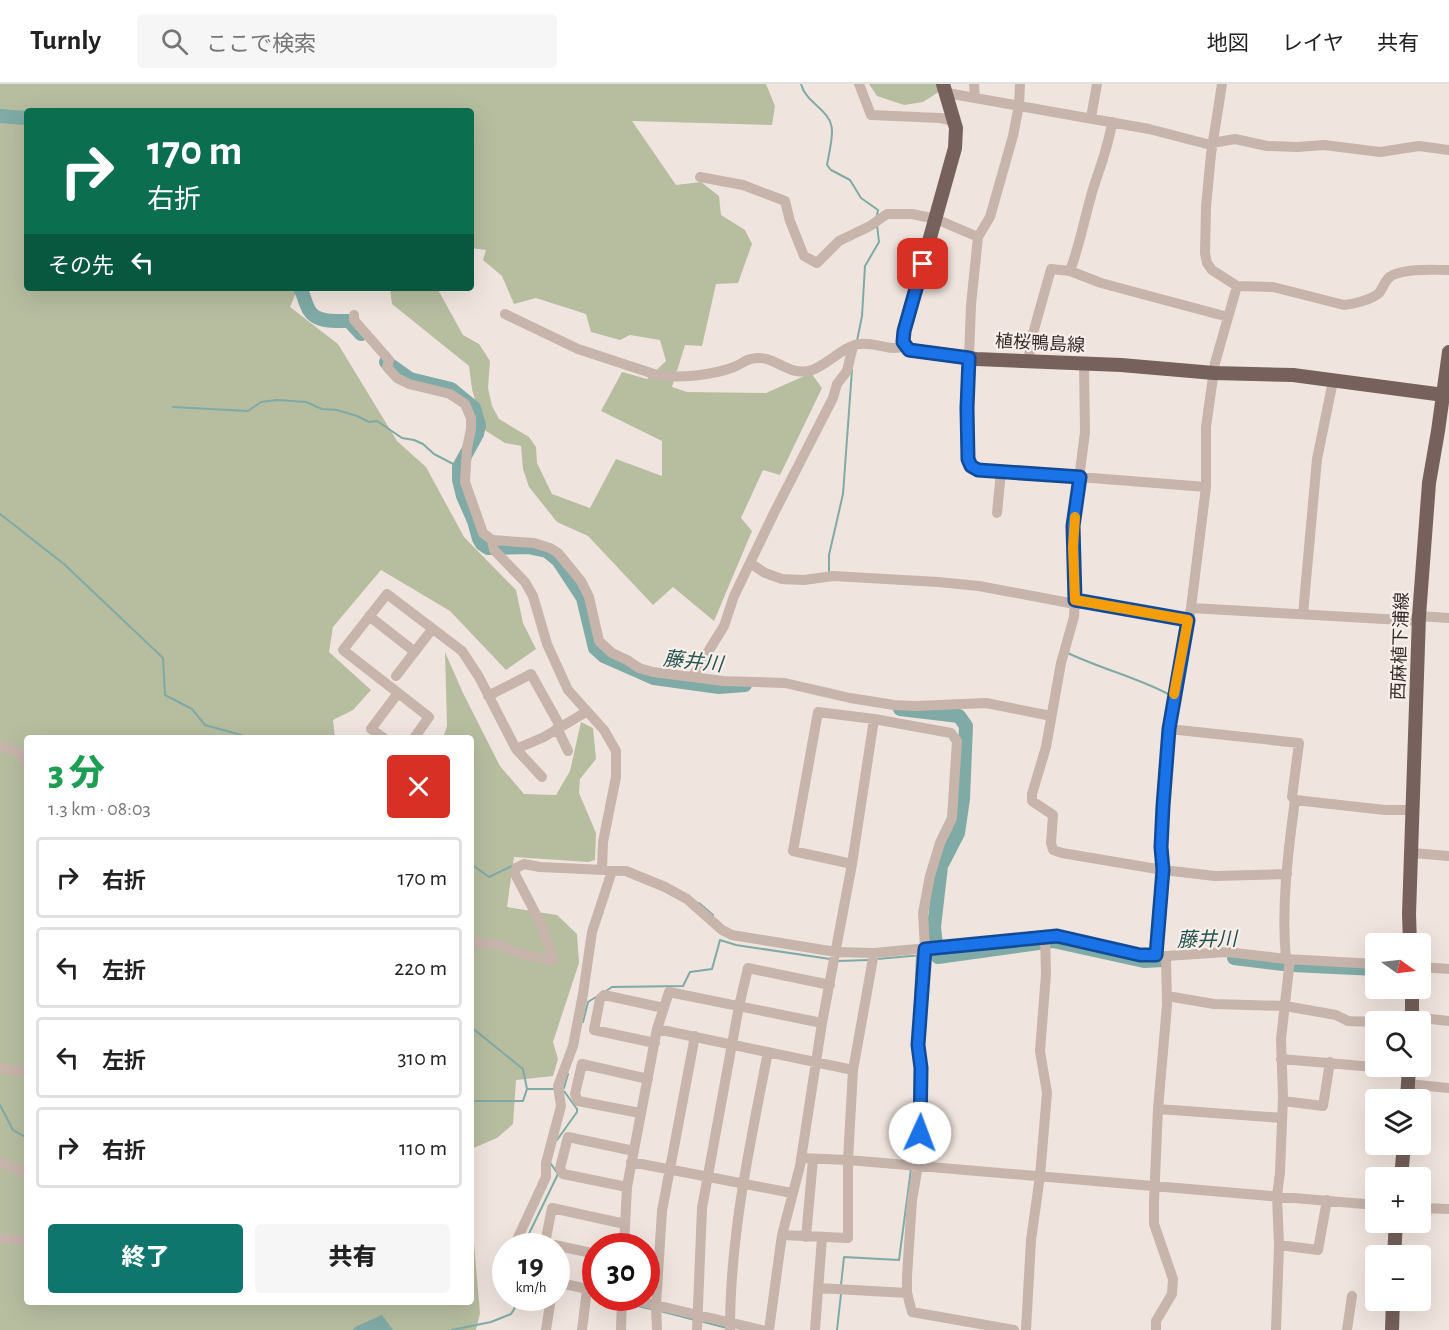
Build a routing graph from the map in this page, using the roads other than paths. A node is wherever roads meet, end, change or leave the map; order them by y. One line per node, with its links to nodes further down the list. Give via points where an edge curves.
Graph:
1 (859, 84): 10 (street, via 871,115)
2 (974, 84): 7 (street)
3 (1020, 84): 8 (street)
4 (1097, 84): 9 (street)
5 (1222, 84): 12 (street)
6 (945, 88): 7 (street); 10 (main road)
7 (975, 98): 8 (street)
8 (1019, 105): 9 (street); 16 (street, via 990,218)
9 (1090, 118): 11 (street)
10 (954, 121): 15 (main road, via 955,148)
11 (1112, 122): 12 (street); 18 (street)
12 (1214, 144): 13 (street, via 1235,139 1267,146 1324,145 1380,152 1419,146); 19 (street, via 1205,253 1212,270)
13 (1449, 150)
14 (700, 177): 15 (street, via 743,185 785,201 804,256 817,264 839,241 887,214)
15 (936, 219): 16 (street); 24 (main road, via 904,331)
16 (978, 237): 26 (street)
17 (1449, 270): 19 (street, via 1393,275 1378,294 1344,305 1273,287)
18 (1070, 271): 22 (street); 27 (street, via 1051,269)
19 (1237, 286): 22 (street)
20 (506, 314): 23 (street, via 578,349 669,377 726,369 750,359 774,361 795,373 803,372)
21 (354, 315): 36 (street, via 397,378 450,394 465,404 471,418 466,489 482,533)
22 (1228, 317): 29 (street)
23 (855, 345): 24 (street, via 898,349); 37 (street, via 847,371 837,384)
24 (905, 346): 26 (main road, 植桜鴨島線, via 909,350)
25 (1449, 352): 31 (main road, 西麻植下浦線)
26 (969, 358): 27 (main road, 植桜鴨島線); 32 (street, via 968,459 978,470)
27 (1028, 362): 28 (main road, 植桜鴨島線)
28 (1084, 365): 29 (main road, 植桜鴨島線); 33 (street, via 1085,432)
29 (1214, 374): 30 (main road, 植桜鴨島線, via 1293,375); 34 (street, via 1206,427)
30 (1333, 381): 31 (main road, 植桜鴨島線); 40 (street, via 1317,459)
31 (1446, 390): 43 (main road, 西麻植下浦線, via 1429,483)
32 (1001, 472): 33 (street); 35 (street)
33 (1080, 477): 34 (street); 38 (street, via 1073,526)
34 (1206, 487): 39 (street)
35 (997, 513)
36 (493, 545): 48 (street, via 534,543 558,553 589,597 604,648 639,668); 51 (street, via 533,596 559,672)
37 (750, 563): 38 (street, via 782,579 831,576 938,582); 48 (street, via 724,626)
38 (1075, 602): 44 (street); 52 (street)
39 (1191, 609): 40 (street); 44 (street)
40 (1303, 614): 43 (street)
41 (369, 616): 46 (street); 49 (street, via 343,650); 50 (street, via 387,594 462,651)
42 (1449, 618): 43 (street)
43 (1419, 619): 64 (main road, 西麻植下浦線)
44 (1188, 620): 55 (street)
45 (430, 632): 46 (street)
46 (415, 652): 47 (street)
47 (396, 676)
48 (693, 676): 52 (street, via 785,683 894,705 986,704)
49 (399, 693): 56 (street, via 371,729); 57 (street, via 429,717)
50 (489, 696): 54 (street, via 531,675); 59 (street)
51 (586, 712): 54 (street); 68 (street, via 616,751 616,777 603,842)
52 (1051, 716): 69 (street, via 1032,801 1053,815 1053,850)
53 (874, 719): 67 (street); 67 (street, via 818,712 793,851); 74 (street, via 951,733 957,741 952,818 936,854 923,913)
54 (558, 727): 59 (street); 60 (street)
55 (1172, 729): 63 (street, via 1299,743 1292,797); 69 (street, via 1163,806 1161,847)
56 (380, 735)
57 (416, 735)
58 (0, 746): 61 (street, via 21,752)
59 (516, 749): 62 (street)
60 (568, 751)
61 (24, 759)
62 (542, 777)
63 (1295, 800): 64 (street); 70 (street)
64 (1414, 810): 65 (main road, 西麻植下浦線)
65 (1412, 853): 66 (street); 71 (main road, 西麻植下浦線)
66 (1449, 856)
67 (852, 864): 76 (street)
68 (607, 870): 73 (street, via 524,864 516,868 515,874 541,924 552,961 499,945); 76 (street, via 626,871 665,887 687,899 732,935); 132 (street, via 573,1046 558,1089 561,1106 546,1177)
69 (1165, 870): 70 (street, via 1215,876); 77 (street)
70 (1287, 874): 78 (street, via 1284,937)
71 (1410, 933)
72 (1045, 940): 74 (street); 77 (street, via 1057,936); 120 (street, via 1040,1051 1047,1093)
73 (474, 942)
74 (925, 949): 75 (street); 117 (street, via 918,1045 921,1068)
75 (874, 953): 76 (street); 102 (street)
76 (835, 958): 82 (street)
77 (1164, 958): 78 (street, via 1227,952); 83 (street)
78 (1289, 962): 79 (street); 85 (street)
79 (1365, 964)
80 (1431, 968): 81 (street)
81 (1449, 969)
82 (830, 985): 84 (street, via 748,968); 90 (street)
83 (1167, 996): 85 (street, via 1214,1004); 109 (street)
84 (739, 1006): 86 (street, via 669,992); 90 (street); 94 (street)
85 (1285, 1006): 89 (street); 96 (street)
86 (664, 1008): 91 (street); 93 (street, via 604,995 600,999 594,1030)
87 (1431, 1020): 88 (street)
88 (1449, 1021)
89 (1365, 1022)
90 (822, 1023): 97 (street)
91 (657, 1029): 92 (street); 93 (street)
92 (695, 1036): 94 (street); 118 (street)
93 (655, 1043): 104 (street)
94 (731, 1044): 95 (street); 121 (street)
95 (768, 1052): 97 (street); 122 (street)
96 (1281, 1059): 98 (street); 108 (street)
97 (815, 1061): 102 (street); 113 (street)
98 (1330, 1062): 99 (street); 108 (street, via 1323,1106)
99 (1365, 1065)
100 (0, 1068): 101 (street)
101 (24, 1070)
102 (853, 1070): 114 (street)
103 (1408, 1077): 105 (main road)
104 (648, 1079): 110 (street); 110 (street, via 582,1064 575,1094 578,1101)
105 (1408, 1084): 106 (street); 107 (main road)
106 (1449, 1088)
107 (1408, 1089)
108 (1283, 1101): 111 (street)
109 (1158, 1109): 111 (street); 123 (street)
110 (640, 1113): 112 (street)
111 (1282, 1118): 126 (street)
112 (634, 1150): 116 (street); 124 (street, via 568,1137 560,1168 563,1174)
113 (807, 1158): 114 (street); 125 (street); 135 (street)
114 (848, 1160): 117 (street); 137 (street, via 848,1238)
115 (0, 1162): 119 (street)
116 (631, 1162): 118 (street); 124 (street)
117 (912, 1166): 120 (street); 143 (street)
118 (669, 1170): 121 (street); 139 (street)
119 (24, 1172)
120 (1040, 1176): 123 (street); 161 (street, via 1031,1240)
121 (707, 1177): 122 (street); 151 (street, via 699,1240)
122 (742, 1184): 125 (street); 152 (street)
123 (1154, 1187): 126 (street); 162 (street, via 1154,1224 1173,1279 1172,1294 1156,1321)
124 (627, 1188): 131 (street)
125 (792, 1193): 134 (street)
126 (1277, 1196): 127 (street); 140 (street)
127 (1328, 1200): 128 (street); 140 (street, via 1318,1250)
128 (1365, 1204)
129 (1431, 1208): 130 (street)
130 (1449, 1209)
131 (625, 1224): 133 (street); 141 (street, via 552,1208 545,1243)
132 (520, 1233)
133 (625, 1233)
134 (782, 1235): 135 (street); 158 (street)
135 (806, 1237): 137 (street)
136 (0, 1238): 138 (street)
137 (822, 1238): 142 (street)
138 (24, 1241)
139 (660, 1244)
140 (1279, 1245): 163 (street)
141 (582, 1251)
142 (818, 1288): 143 (street); 159 (street)
143 (908, 1293): 160 (street, via 912,1312)
144 (1352, 1296): 164 (street)
145 (549, 1311): 153 (street)
146 (586, 1311): 154 (street)
147 (622, 1311): 155 (street)
148 (656, 1311): 156 (street)
149 (659, 1311): 151 (street)
150 (1393, 1311): 165 (main road)
151 (697, 1324): 152 (street)
152 (730, 1326): 157 (street)
153 (546, 1330)
154 (582, 1330)
155 (621, 1330)
156 (657, 1330)
157 (762, 1330)
158 (769, 1330)
159 (815, 1330)
160 (1014, 1330)
161 (1026, 1330)
162 (1156, 1330)
163 (1276, 1330)
164 (1347, 1330)
165 (1392, 1330)

